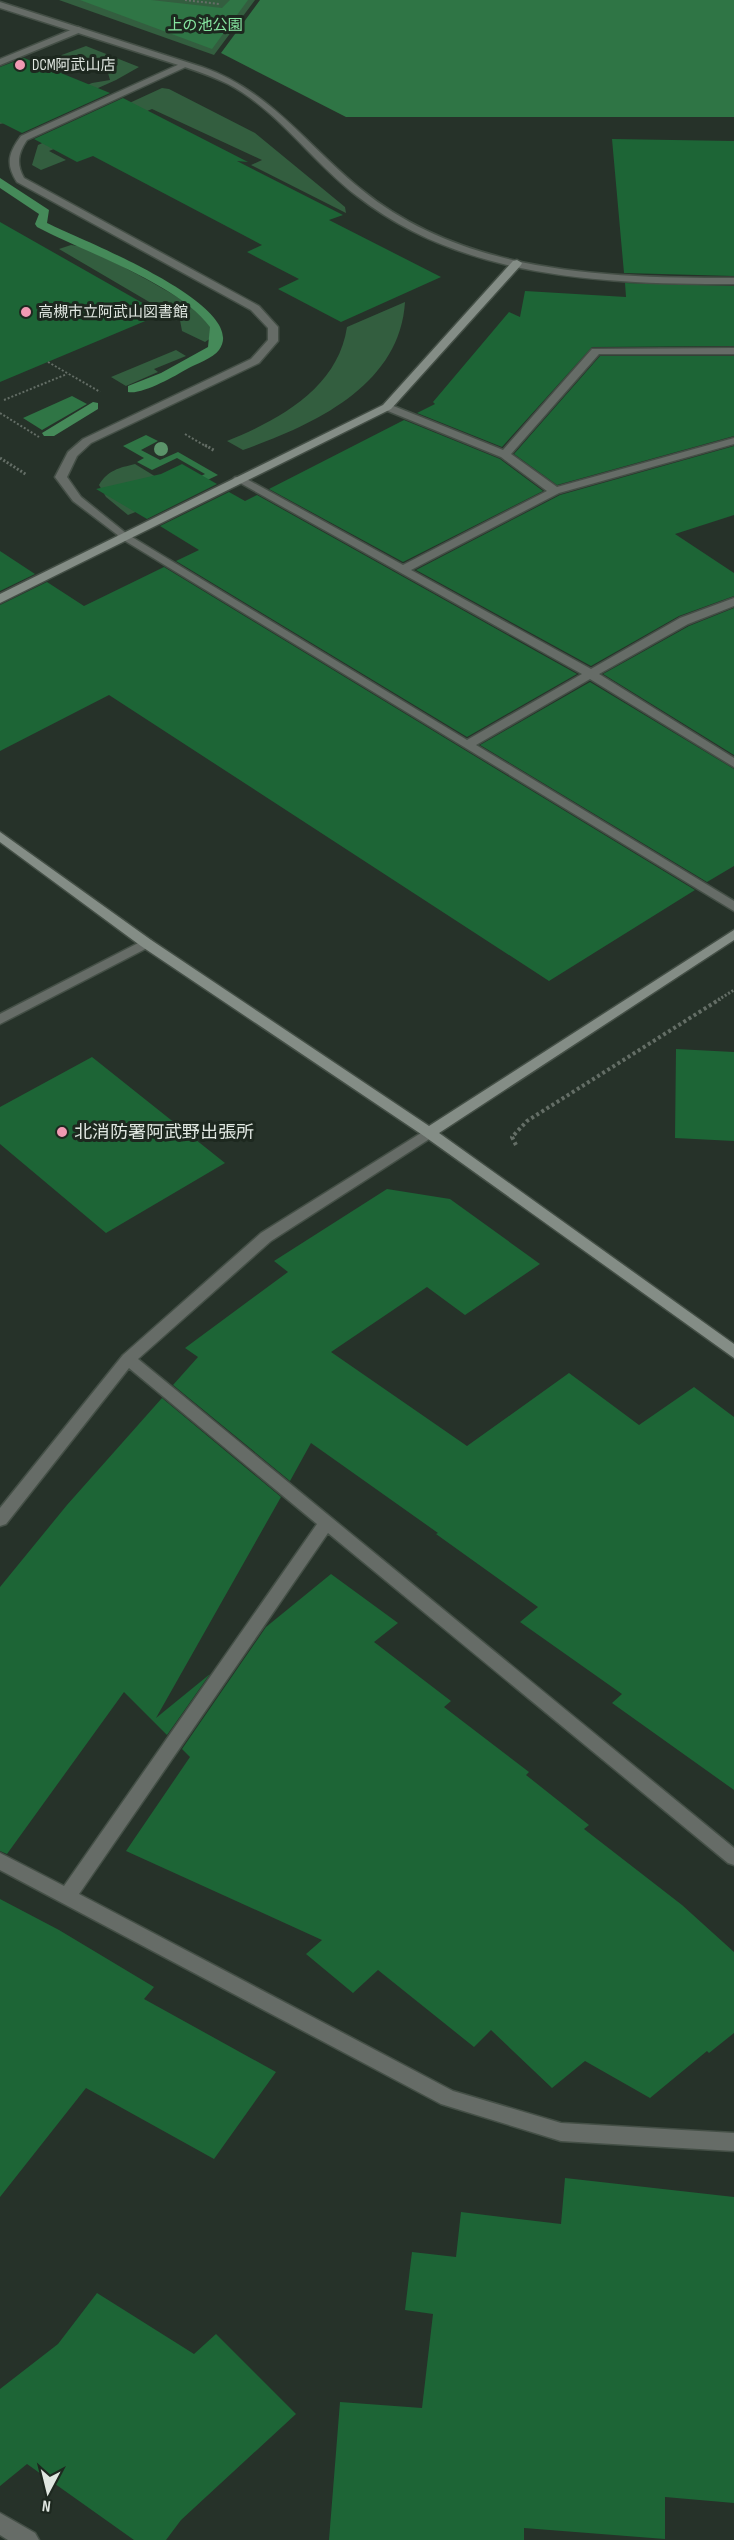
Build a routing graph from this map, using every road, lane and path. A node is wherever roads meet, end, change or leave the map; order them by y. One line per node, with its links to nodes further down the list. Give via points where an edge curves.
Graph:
1 (185, 0): 2 (path)
2 (219, 4)
3 (0, 5): 4 (street)
4 (78, 30): 5 (street); 6 (street)
5 (0, 62): 7 (street, via 10,66)
6 (185, 65): 8 (street, via 238,86 276,113 335,172 377,206 431,236); 16 (street, via 24,138 12,158 20,180 255,308 273,327 273,341 255,361)
7 (0, 70)
8 (517, 263): 9 (street, via 555,272 647,282); 14 (street)
9 (734, 281)
10 (734, 351): 19 (street, via 596,351)
11 (48, 362): 12 (path)
12 (68, 373): 13 (path); 16 (path)
13 (4, 400)
14 (387, 407): 19 (street); 22 (street)
15 (0, 413): 17 (path)
16 (139, 416): 24 (street, via 87,441 72,454 61,477 77,499)
17 (40, 438)
18 (734, 441): 23 (street)
19 (505, 455): 23 (street)
20 (0, 458): 21 (path)
21 (31, 477)
22 (239, 479): 24 (street); 25 (street)
23 (555, 491): 25 (street)
24 (123, 536): 26 (street); 29 (street)
25 (402, 570): 28 (street)
26 (0, 599)
27 (734, 602): 28 (street, via 684,621)
28 (590, 674): 29 (street); 30 (street)
29 (467, 745): 32 (street)
30 (734, 763)
31 (0, 836): 34 (street)
32 (734, 907)
33 (734, 934): 37 (street)
34 (146, 944): 36 (street); 37 (street)
35 (734, 990): 38 (path, via 527,1121)
36 (0, 1020)
37 (429, 1133): 39 (street); 40 (street, via 266,1237)
38 (512, 1137)
39 (734, 1352)
40 (128, 1359): 41 (street); 42 (street)
41 (0, 1520)
42 (326, 1523): 43 (street); 45 (street)
43 (734, 1858)
44 (0, 1861): 45 (street)
45 (67, 1896): 46 (street, via 448,2097 561,2132)
46 (734, 2142)
47 (0, 2523): 48 (street)
48 (28, 2540)

